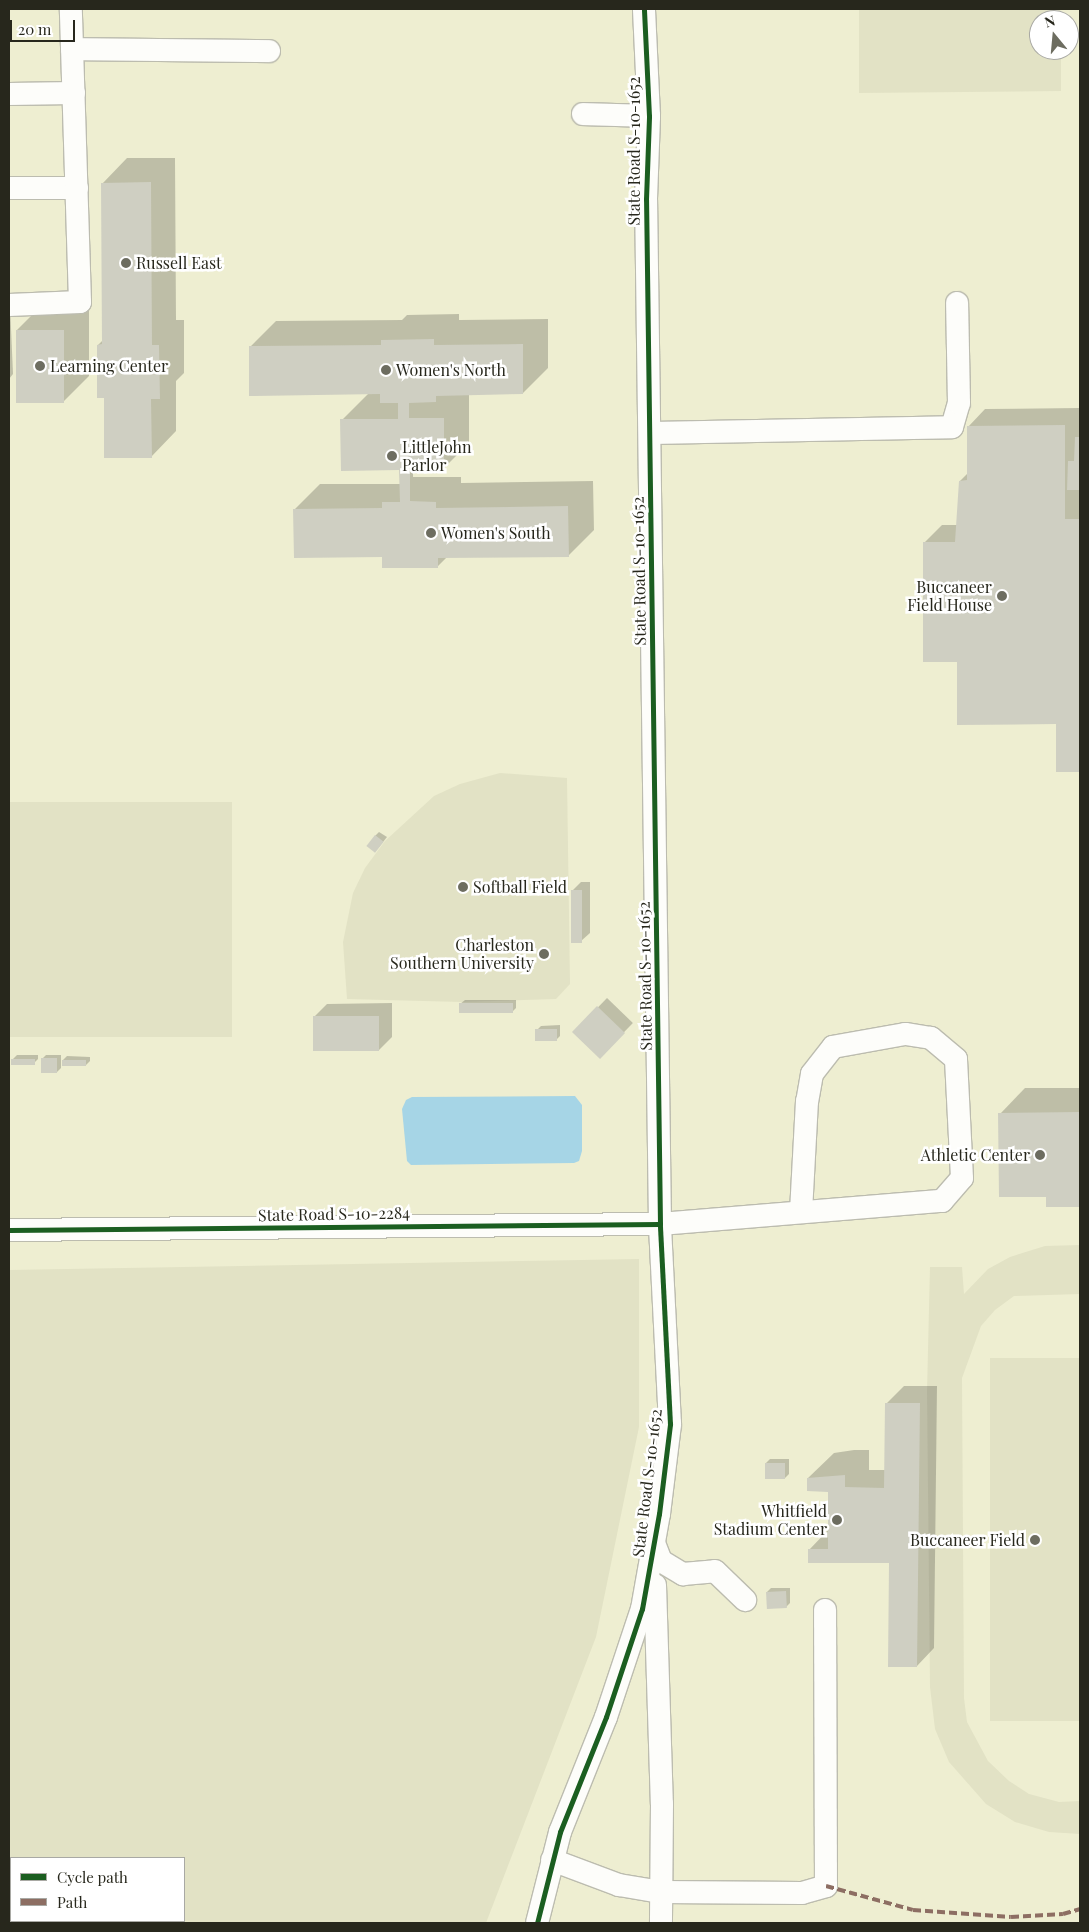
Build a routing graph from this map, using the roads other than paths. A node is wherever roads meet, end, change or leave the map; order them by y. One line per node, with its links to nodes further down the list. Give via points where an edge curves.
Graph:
1 (71, 9): 3 (street)
2 (644, 9): 8 (street, State Road S-10-1652)
3 (72, 49): 4 (street); 5 (street)
4 (269, 51)
5 (74, 93): 6 (street); 10 (street)
6 (9, 94)
7 (583, 114): 8 (street)
8 (649, 116): 13 (street, State Road S-10-1652, via 646,199)
9 (9, 188): 10 (street)
10 (77, 188): 12 (street, via 80,302)
11 (956, 303): 13 (street, via 959,403 952,426)
12 (9, 305)
13 (652, 433): 15 (street, State Road S-10-1652)
14 (801, 1211): 14 (street, State Road S-10-2284, via 942,1201 962,1178 956,1058 931,1038 904,1034 833,1047 812,1074 807,1101); 15 (street, State Road S-10-2284)
15 (660, 1224): 16 (street, State Road S-10-2284); 17 (street, State Road S-10-1652, via 670,1424)
16 (9, 1230)
17 (654, 1543): 18 (street, via 661,1561 670,1569 683,1574 715,1571); 20 (street, State Road S-10-1652, via 642,1609 606,1717 573,1793); 21 (street, via 662,1804)
18 (745, 1600)
19 (825, 1610): 21 (street, via 826,1886 802,1893)
20 (552, 1860): 21 (street, via 619,1885); 22 (street, State Road S-10-1652)
21 (661, 1892): 23 (street)
22 (537, 1923)
23 (661, 1923)

